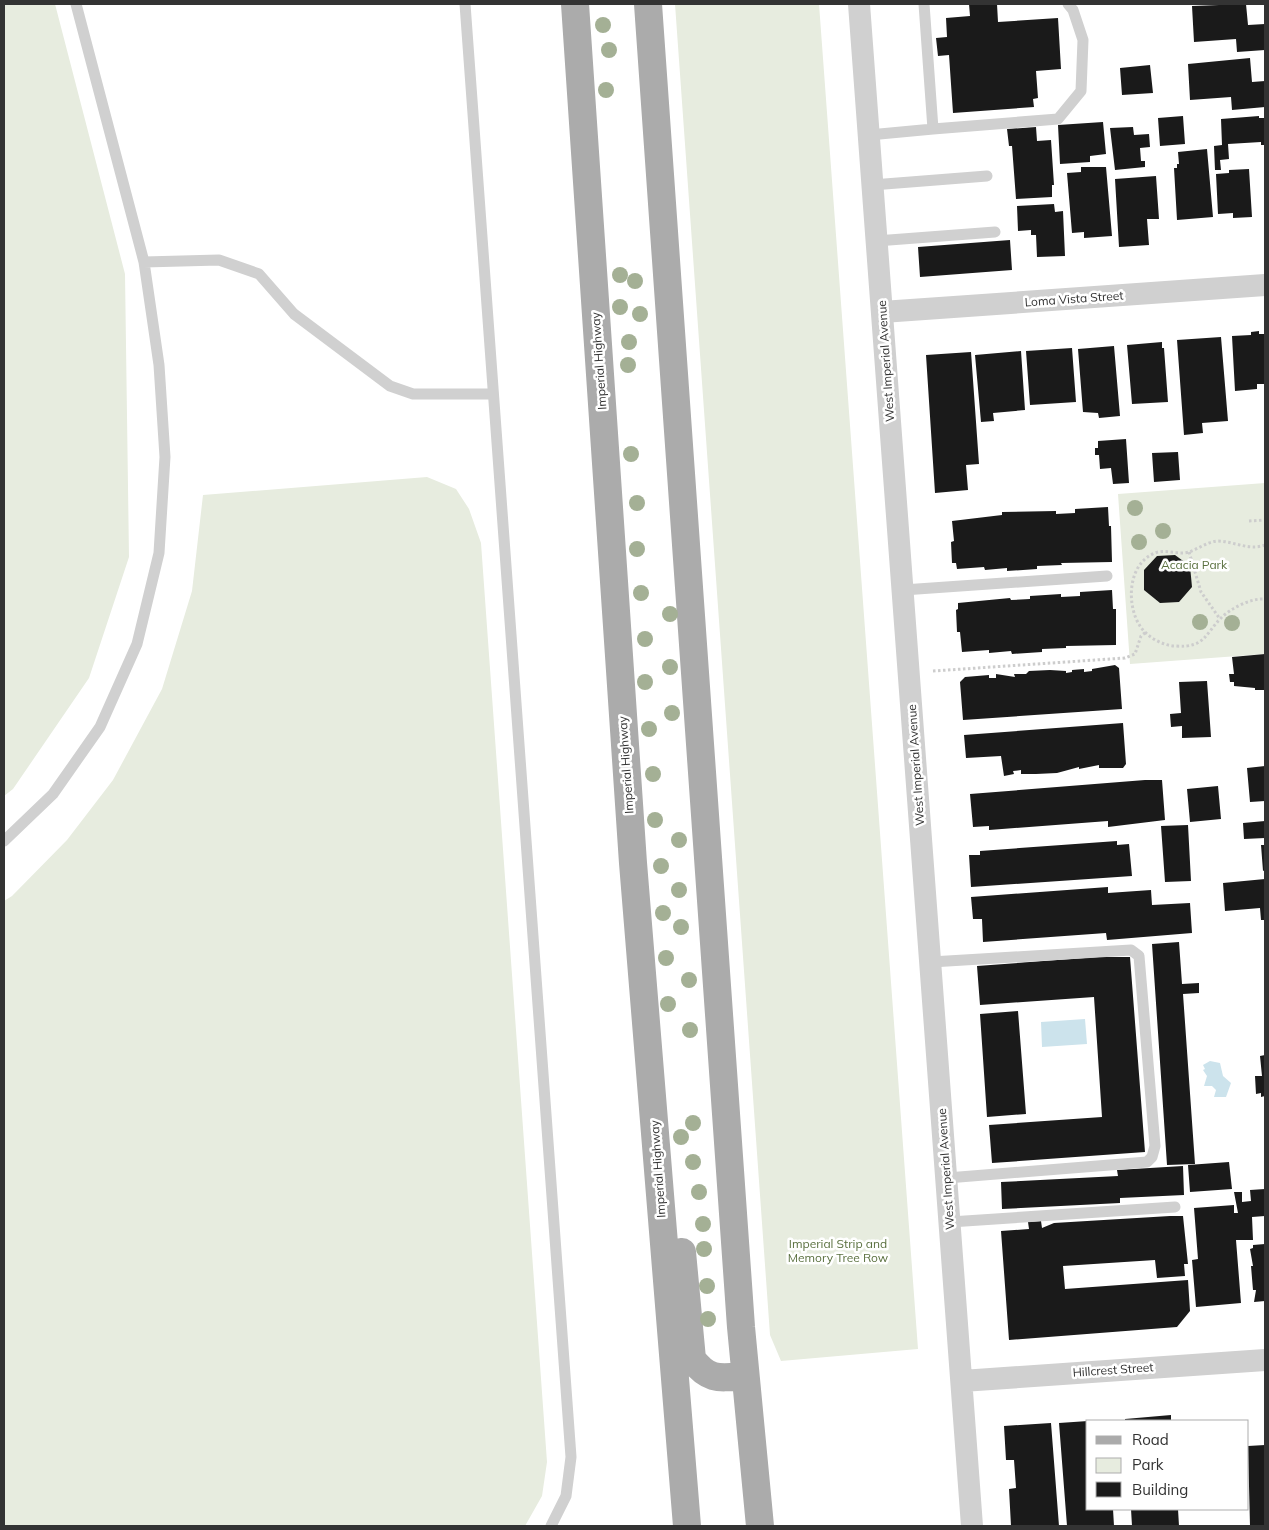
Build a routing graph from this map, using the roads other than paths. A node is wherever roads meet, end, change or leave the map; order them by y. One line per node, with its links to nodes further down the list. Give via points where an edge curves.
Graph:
1 (76, 4): 14 (lane)
2 (465, 4): 17 (lane)
3 (575, 4): 24 (main road, Imperial Highway, via 632,853)
4 (648, 4): 27 (main road)
5 (860, 4): 9 (street, West Imperial Avenue)
6 (924, 4): 8 (lane)
7 (1068, 4): 8 (lane, via 1083,40 1081,91 1058,119)
8 (933, 129): 9 (lane)
9 (869, 135): 11 (street, West Imperial Avenue)
10 (986, 176): 11 (lane)
11 (872, 185): 13 (street, West Imperial Avenue)
12 (995, 232): 13 (lane)
13 (876, 241): 16 (street, West Imperial Avenue)
14 (144, 262): 17 (lane, via 220,260 259,274 294,314 390,386 412,394); 20 (lane, via 159,365 165,457 160,553 137,644 100,727 53,794)
15 (1265, 285): 16 (street, Loma Vista Street)
16 (882, 312): 19 (street, West Imperial Avenue)
17 (493, 394): 29 (lane, via 571,1457 566,1496)
18 (1108, 576): 19 (lane)
19 (903, 590): 21 (street, West Imperial Avenue)
20 (4, 841)
21 (930, 962): 22 (street, West Imperial Avenue); 22 (lane, via 1131,950 1139,956 1155,1146 1147,1162)
22 (947, 1178): 25 (street, West Imperial Avenue)
23 (1175, 1207): 25 (lane)
24 (661, 1208): 27 (main road, via 680,1230 692,1359 702,1372 720,1378); 30 (main road, Imperial Highway)
25 (950, 1222): 28 (street, West Imperial Avenue)
26 (1265, 1360): 28 (street, Hillcrest Street)
27 (745, 1376): 31 (main road)
28 (962, 1381): 32 (street, West Imperial Avenue)
29 (551, 1526)
30 (687, 1526)
31 (760, 1526)
32 (972, 1526)

